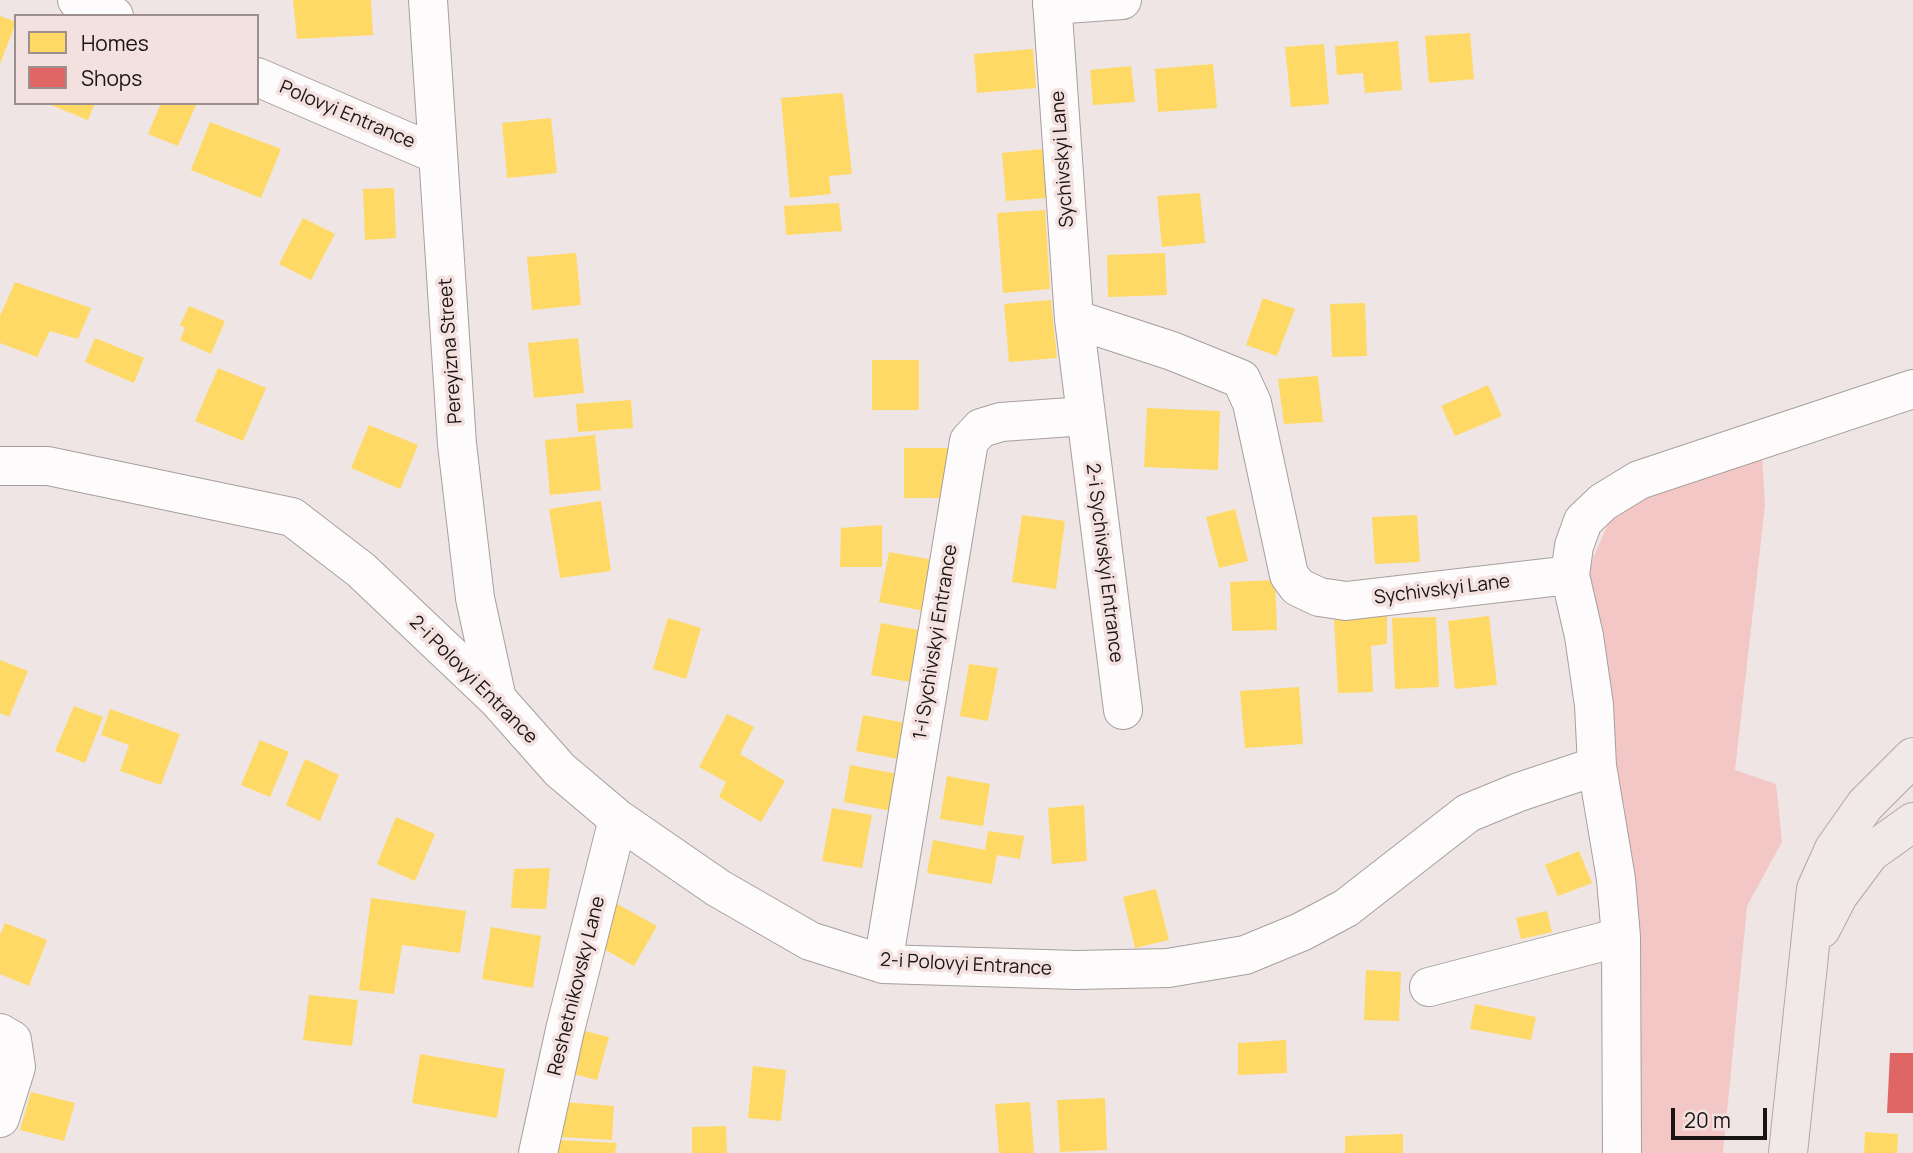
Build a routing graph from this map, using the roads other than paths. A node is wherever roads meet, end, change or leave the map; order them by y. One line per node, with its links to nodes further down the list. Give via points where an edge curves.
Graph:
1 (77, 0): 5 (street)
2 (428, 0): 7 (street, Pereyizna Street)
3 (1122, 0): 4 (street)
4 (1052, 2): 8 (street, Sychivskyi Lane)
5 (109, 14)
6 (259, 78): 7 (street, Polovyi Entrance)
7 (436, 154): 13 (street, Pereyizna Street, via 457,444 475,598)
8 (1074, 319): 10 (street, Sychivskyi Lane); 12 (street, Sychivskyi Lane, via 1241,379 1252,403 1289,575 1298,587 1319,597 1346,601)
9 (1913, 389): 12 (street, via 1639,481 1603,502 1583,522)
10 (1085, 416): 14 (street, 2-i Sychivskyi Entrance); 20 (street, 1-i Sychivskyi Entrance, via 1001,422 981,428 969,440)
11 (0, 466): 13 (street, 2-i Polovyi Entrance, via 48,466 292,517 362,570)
12 (1570, 575): 16 (street, via 1594,705)
13 (498, 699): 17 (street, 2-i Polovyi Entrance, via 560,770)
14 (1123, 710)
15 (1913, 757): 21 (main road, via 1866,805 1834,849 1816,889)
16 (1597, 766): 19 (street); 20 (street, 2-i Polovyi Entrance, via 1468,813 1346,908 1245,955 1168,968)
17 (618, 818): 20 (street, 2-i Polovyi Entrance, via 718,888 810,941); 25 (street, Reshetnikovsky Lane)
18 (1913, 822): 21 (main road, via 1870,853 1850,878 1825,919)
19 (1621, 937): 22 (street); 26 (street)
20 (883, 964)
21 (1807, 964): 27 (main road)
22 (1429, 987)
23 (0, 1033): 24 (street, via 12,1040 16,1067)
24 (0, 1118)
25 (538, 1153)
26 (1622, 1153)
27 (1788, 1153)

